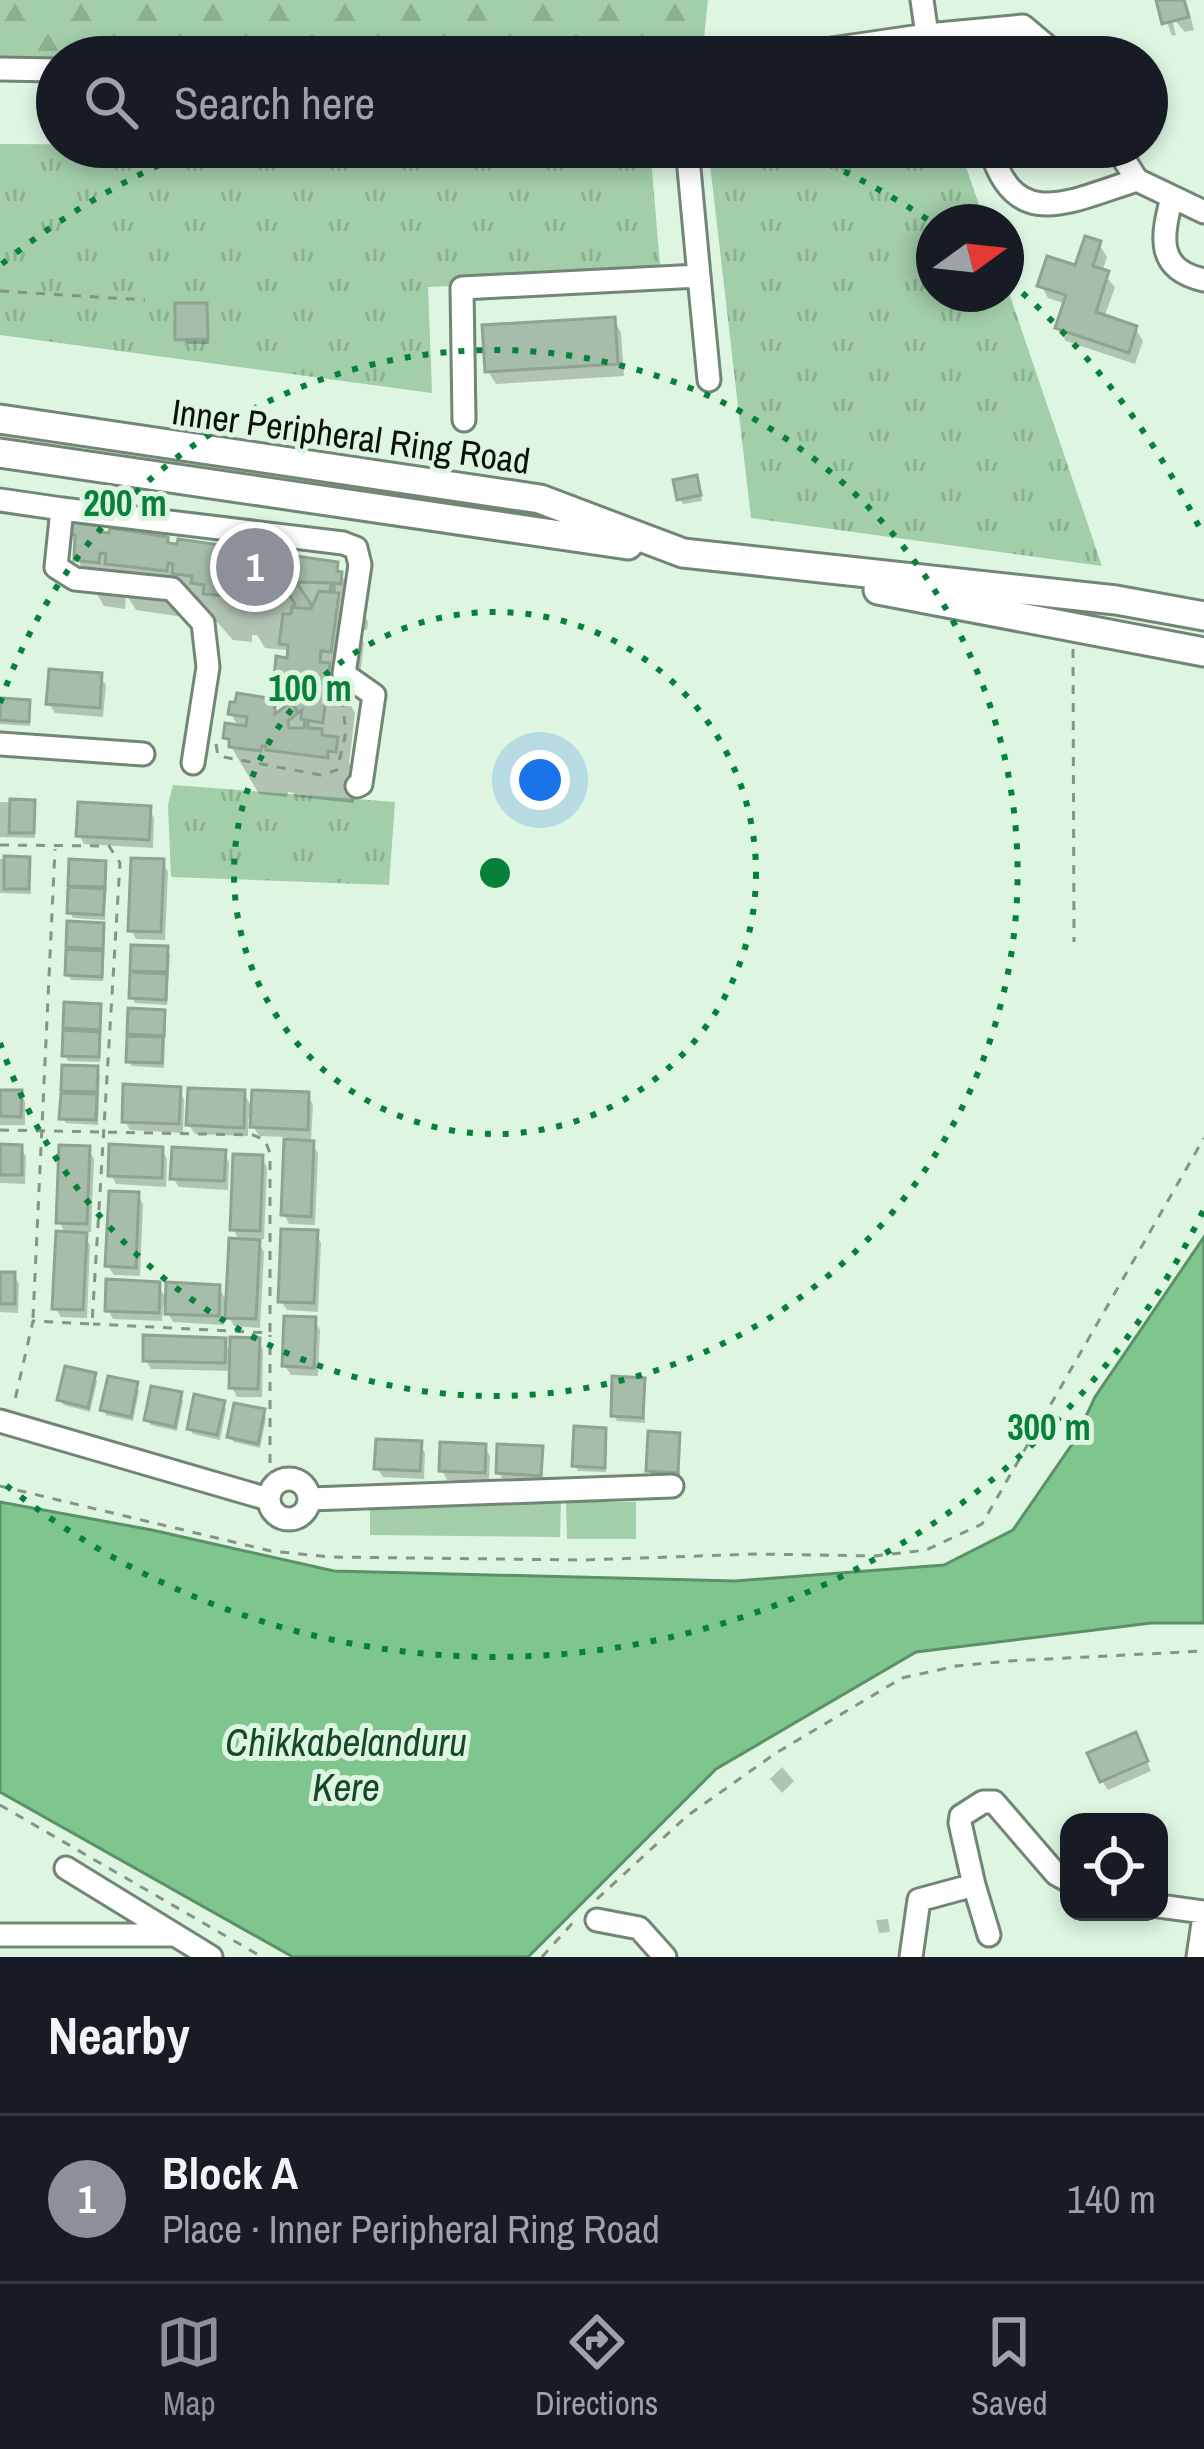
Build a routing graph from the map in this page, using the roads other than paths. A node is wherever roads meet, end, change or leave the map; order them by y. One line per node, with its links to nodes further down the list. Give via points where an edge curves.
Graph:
1 (922, 0): 2 (street)
2 (927, 35): 3 (street); 4 (street, via 1023,26)
3 (920, 36)
4 (1035, 36)
5 (0, 69): 6 (street)
6 (36, 70)
7 (690, 168): 13 (street)
8 (996, 168): 10 (street, via 1010,192 1032,204)
9 (1129, 168): 10 (street)
10 (1137, 180): 11 (street)
11 (1172, 197): 12 (street); 14 (street, via 1169,260)
12 (1204, 212)
13 (699, 276): 15 (street); 17 (street, via 462,288)
14 (1204, 280)
15 (709, 380)
16 (0, 419): 21 (main road, Inner Peripheral Ring Road, via 540,500)
17 (464, 420)
18 (0, 453): 21 (main road, Inner Peripheral Ring Road)
19 (0, 500): 20 (street)
20 (62, 509): 26 (street, via 56,567 75,579 172,589 203,623 208,668); 27 (street, via 356,548 344,674 374,695)
21 (683, 553): 22 (main road, Inner Peripheral Ring Road); 23 (main road, Inner Peripheral Ring Road)
22 (1204, 616)
23 (1204, 652)
24 (0, 744): 25 (street)
25 (143, 754)
26 (193, 764)
27 (357, 786)
28 (4, 1422): 30 (street)
29 (672, 1486): 31 (street)
30 (269, 1495): 31 (street, via 279,1480 293,1478); 31 (street, via 276,1515 293,1519)
31 (310, 1499)
32 (66, 1868): 39 (street)
33 (1060, 1876): 34 (street, via 994,1802 983,1802 961,1816)
34 (974, 1885): 40 (street); 43 (street, via 919,1900)
35 (1168, 1908): 36 (street)
36 (1204, 1914): 44 (street)
37 (597, 1920): 42 (street, via 639,1928)
38 (0, 1935): 39 (street)
39 (176, 1935): 41 (street)
40 (989, 1935)
41 (211, 1957)
42 (665, 1957)
43 (911, 1957)
44 (1198, 1957)

